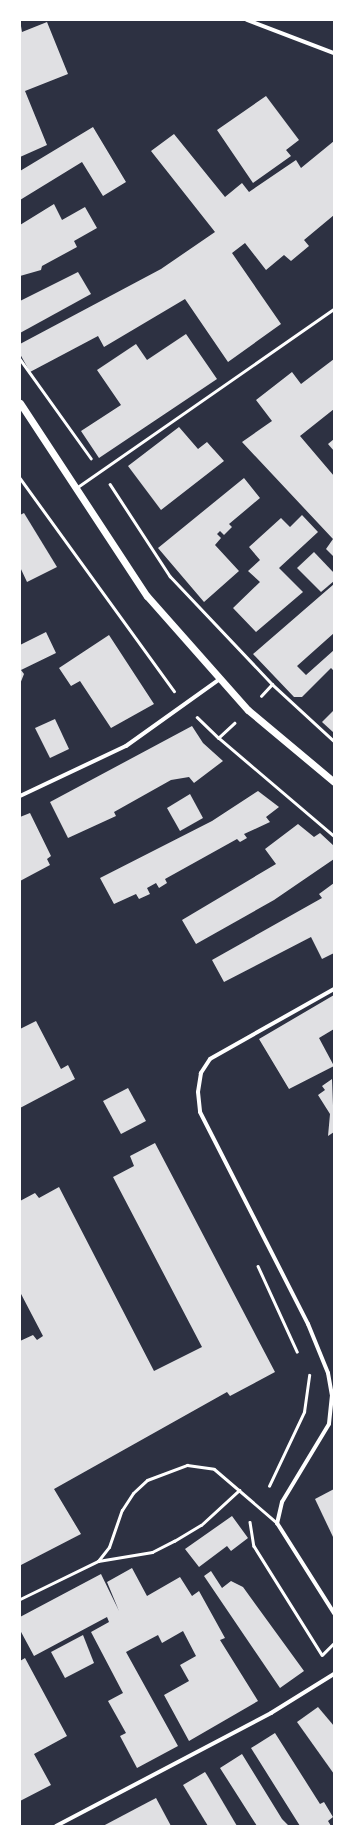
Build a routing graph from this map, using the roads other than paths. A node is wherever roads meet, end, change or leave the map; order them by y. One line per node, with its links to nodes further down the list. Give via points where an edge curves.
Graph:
1 (247, 20): 2 (street)
2 (334, 53)
3 (334, 309): 5 (lane)
4 (20, 403): 5 (street)
5 (76, 488): 6 (street, via 147,596)
6 (220, 679): 7 (street, via 248,710); 8 (street, via 126,746)
7 (334, 782)
8 (20, 796)
9 (334, 989): 11 (street, via 210,1059 201,1073 198,1092 200,1112 308,1324 328,1373 332,1395 329,1424 282,1502)
10 (239, 1490): 11 (lane); 12 (lane, via 201,1525 174,1541 152,1552); 12 (lane, via 214,1469 202,1465 187,1465 147,1480 122,1510 109,1547)
11 (277, 1523): 14 (street)
12 (98, 1561): 13 (lane)
13 (20, 1599)
14 (334, 1613)
15 (334, 1674): 16 (street, via 271,1713)
16 (56, 1826)

